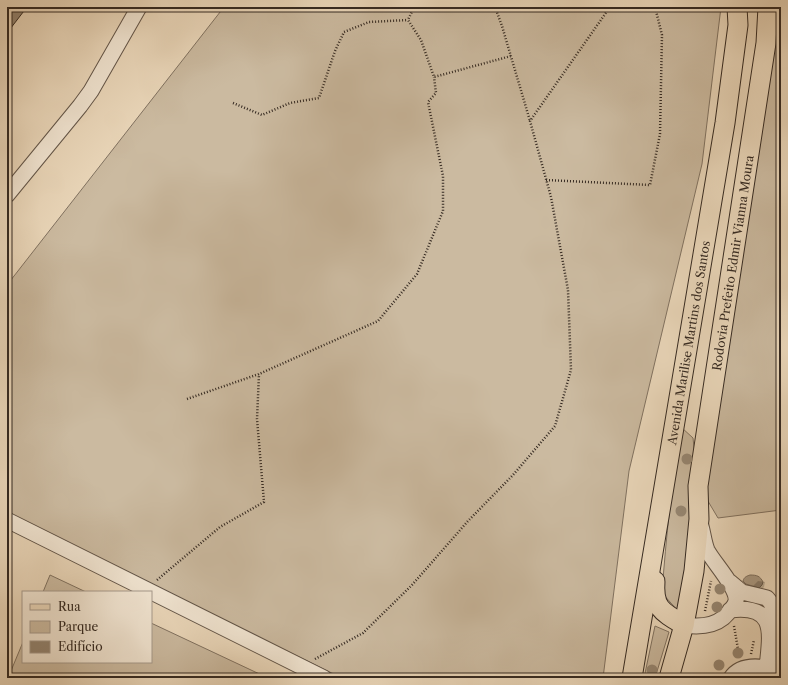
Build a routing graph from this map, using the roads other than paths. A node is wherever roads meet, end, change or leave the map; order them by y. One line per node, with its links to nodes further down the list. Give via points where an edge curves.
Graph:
1 (138, 7): 4 (street, via 91,91)
2 (737, 7): 7 (main road, Avenida Marilise Martins dos Santos, via 738,25 726,123)
3 (768, 7): 5 (main road, Rodovia Prefeito Edmir Vianna Moura, via 766,42 698,486)
4 (7, 195)
5 (700, 519): 8 (street, via 707,549); 12 (main road)
6 (7, 520): 9 (street)
7 (657, 535): 12 (main road, via 654,594 656,602 660,609); 16 (main road, Avenida Marilise Martins dos Santos)
8 (730, 582): 11 (street, via 736,601); 13 (street, via 742,592 767,598 771,603 780,633)
9 (150, 591)
10 (152, 592): 15 (street)
11 (731, 616): 12 (street, via 702,626); 13 (street, via 744,609 763,616 768,624)
12 (684, 625): 17 (main road)
13 (776, 670): 14 (street)
14 (740, 671)
15 (324, 678)
16 (632, 678)
17 (669, 678)

